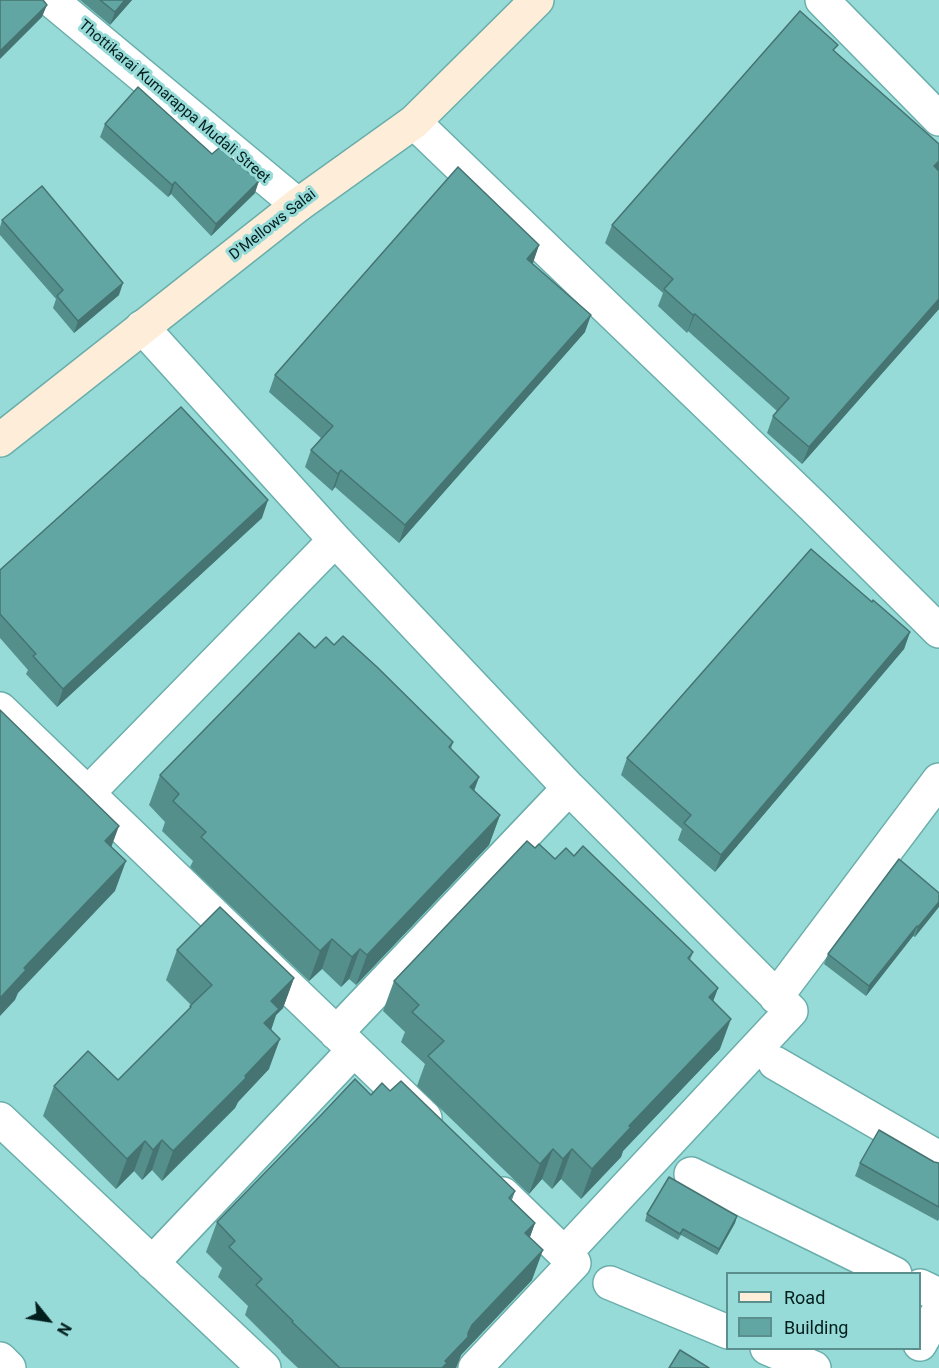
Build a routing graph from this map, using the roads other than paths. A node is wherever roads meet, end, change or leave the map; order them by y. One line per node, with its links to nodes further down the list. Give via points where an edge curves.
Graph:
1 (51, 0): 6 (street, Thottikarai Kumarappa Mudali Street)
2 (537, 0): 5 (main road, D'Mellows Salai)
3 (822, 0): 4 (street)
4 (939, 119)
5 (414, 122): 6 (main road, D'Mellows Salai); 10 (street)
6 (298, 205): 7 (main road, D'Mellows Salai)
7 (142, 327): 8 (main road, D'Mellows Salai); 9 (street)
8 (0, 440)
9 (335, 540): 13 (street); 14 (street)
10 (939, 631)
11 (0, 709): 14 (street)
12 (939, 780): 15 (street)
13 (569, 788): 15 (street); 16 (street)
14 (88, 793): 16 (street)
15 (776, 997): 23 (street, via 790,1011)
16 (345, 1041): 19 (street); 24 (street)
17 (776, 1063): 20 (street)
18 (0, 1119): 24 (street)
19 (447, 1139)
20 (939, 1158)
21 (480, 1172): 23 (street)
22 (691, 1174): 25 (street)
23 (565, 1253): 37 (street, via 574,1263)
24 (153, 1263): 36 (street)
25 (891, 1272)
26 (610, 1283): 30 (street)
27 (921, 1286): 28 (street)
28 (939, 1295)
29 (939, 1310): 31 (street)
30 (726, 1331)
31 (921, 1342)
32 (772, 1350): 38 (street)
33 (916, 1350): 39 (street)
34 (0, 1359): 35 (street)
35 (9, 1368)
36 (264, 1368)
37 (474, 1368)
38 (814, 1368)
39 (906, 1368)

